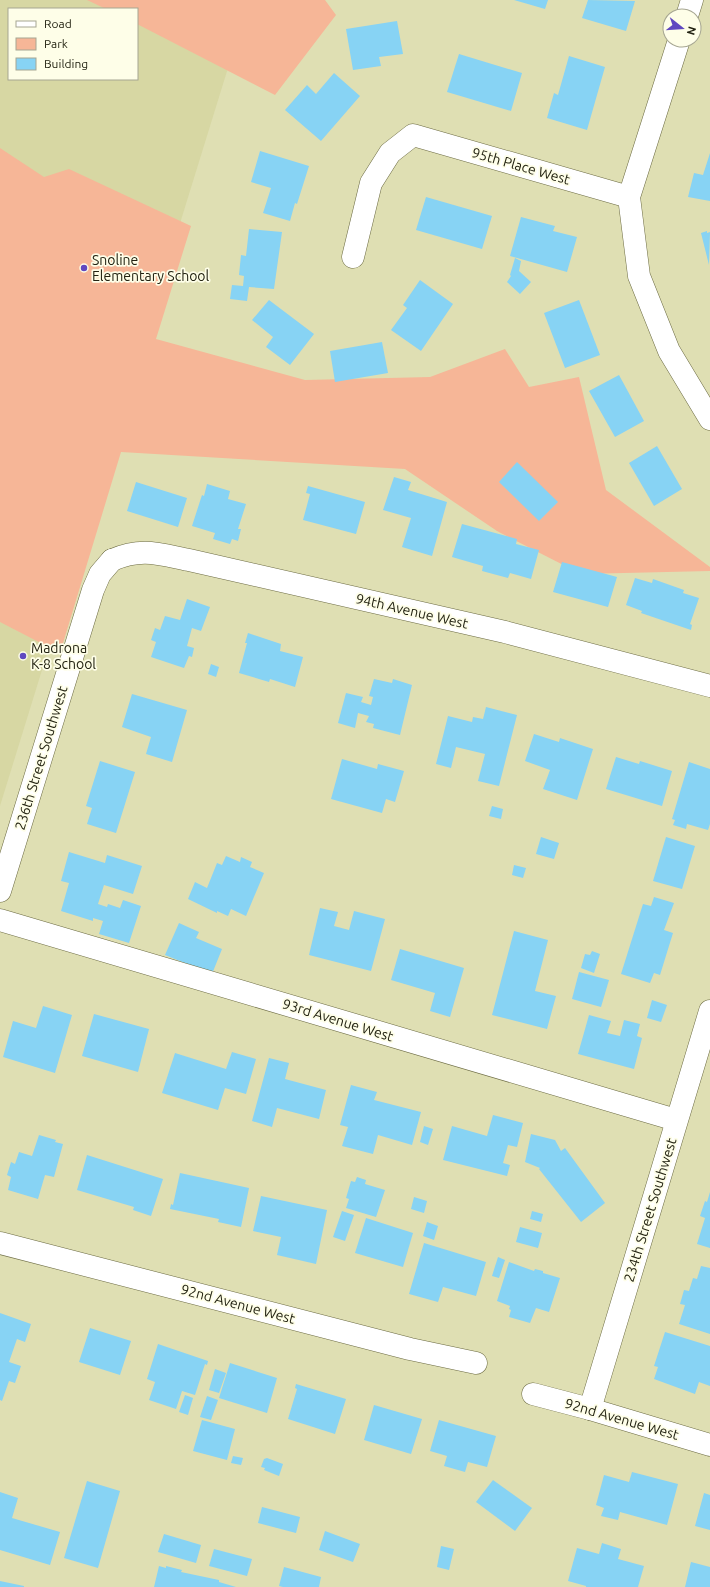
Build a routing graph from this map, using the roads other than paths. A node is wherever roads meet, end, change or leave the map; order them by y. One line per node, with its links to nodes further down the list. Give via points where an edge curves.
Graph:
1 (676, 48): 2 (street)
2 (629, 197): 3 (street, 95th Place West, via 413,135 390,153 371,183); 4 (street, via 639,276 669,351)
3 (353, 257)
4 (710, 419)
5 (112, 560): 6 (street, 94th Avenue West, via 140,552 189,560 505,632); 7 (street, 236th Street Southwest, via 100,574 93,590)
6 (710, 686)
7 (0, 891)
8 (0, 920): 10 (street, 93rd Avenue West)
9 (710, 1011): 10 (street, 234th Street Southwest)
10 (676, 1120): 14 (street, 234th Street Southwest)
11 (0, 1243): 12 (street, 92nd Avenue West, via 410,1349)
12 (476, 1363)
13 (533, 1394): 14 (street, 92nd Avenue West)
14 (590, 1409): 15 (street, 92nd Avenue West)
15 (710, 1445)

